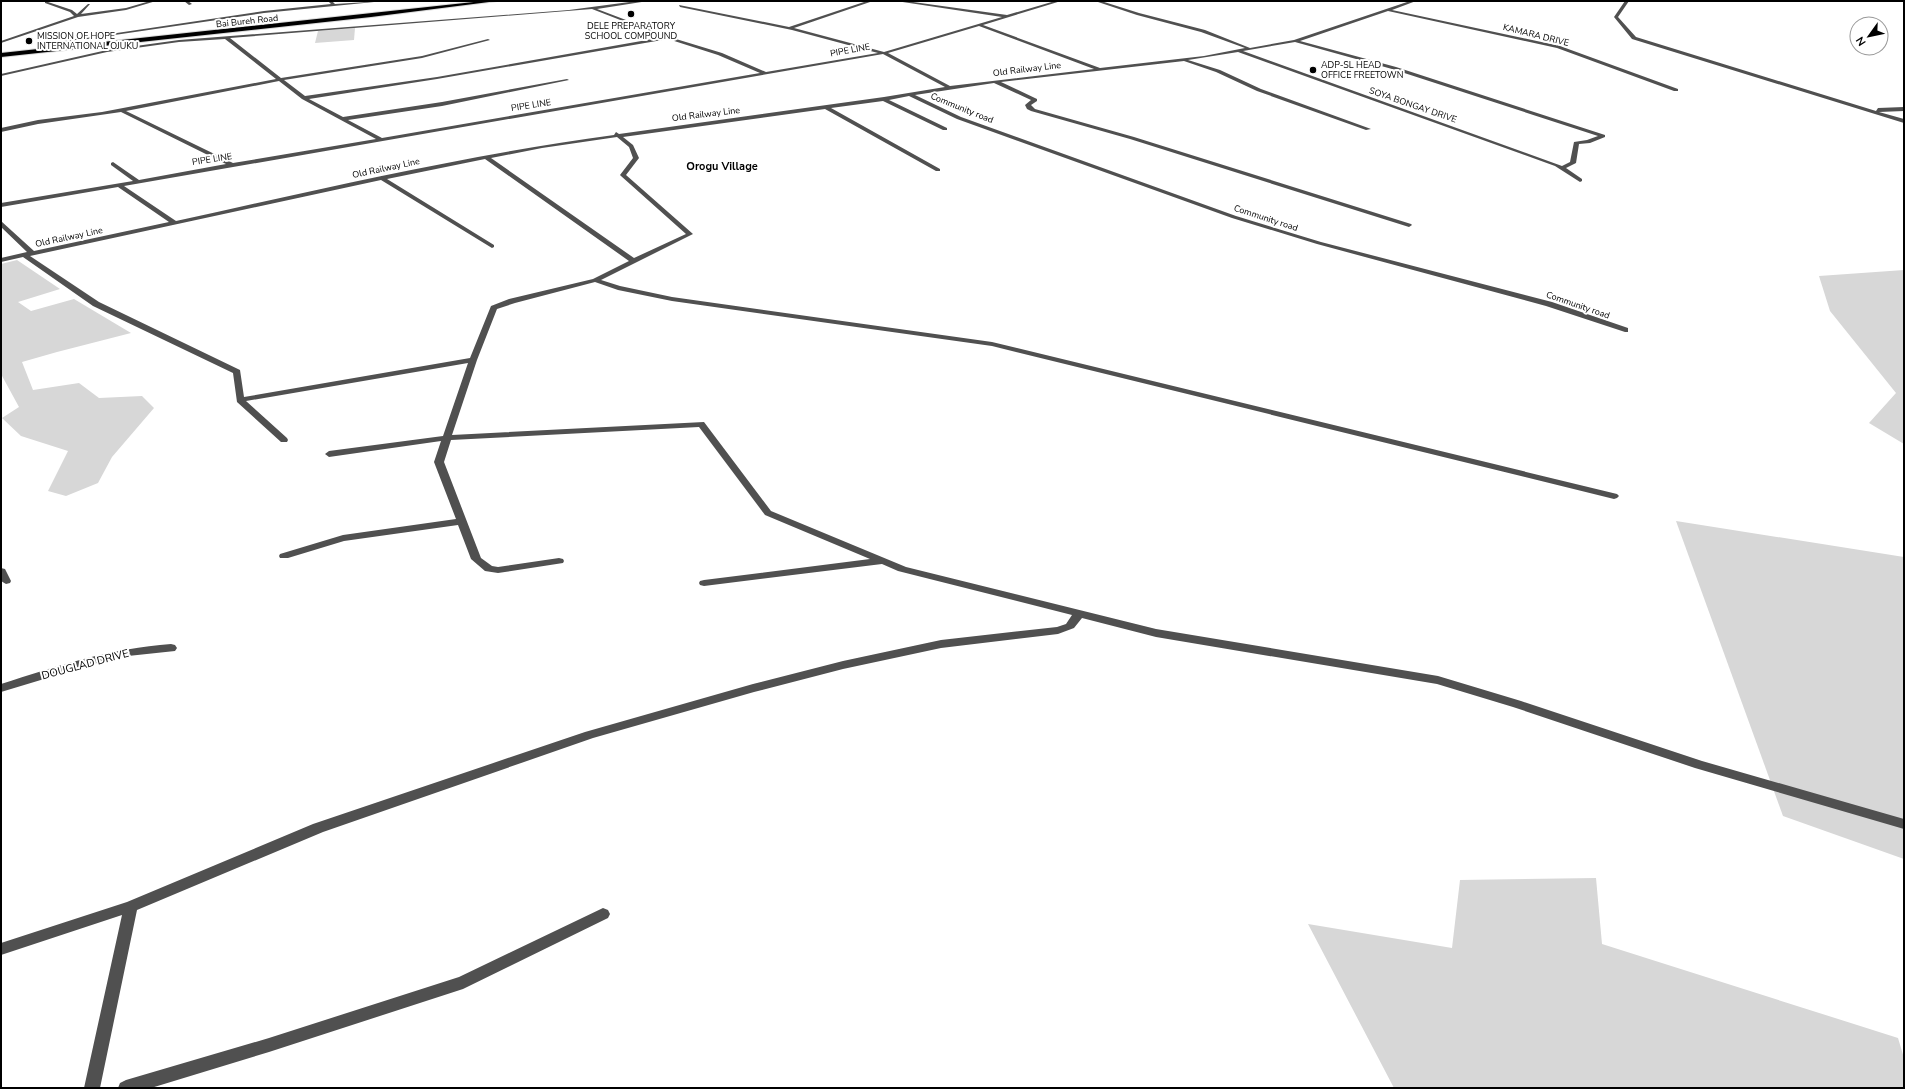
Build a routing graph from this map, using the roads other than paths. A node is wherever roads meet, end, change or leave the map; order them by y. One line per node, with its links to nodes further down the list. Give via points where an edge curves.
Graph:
1 (154, 1): 22 (street, via 105,13)
2 (330, 1): 18 (street)
3 (382, 1): 18 (street)
4 (478, 1): 31 (highway, Bai Bureh Road)
5 (495, 1): 35 (highway, Bai Bureh Road)
6 (638, 1): 16 (street)
7 (646, 1): 16 (street)
8 (871, 1): 25 (street)
9 (898, 1): 23 (street)
10 (1049, 1): 15 (street)
11 (1097, 1): 32 (street, via 1202,31)
12 (1410, 1): 21 (street, Old Railway Line)
13 (1627, 1): 51 (street, via 1616,17 1634,38)
14 (46, 2): 22 (street, via 71,11)
15 (1058, 2): 23 (street, PIPE LINE)
16 (632, 4): 20 (street)
17 (89, 5): 22 (street)
18 (334, 5): 31 (street, via 264,12 44,44)
19 (680, 6): 25 (street)
20 (594, 8): 26 (street); 27 (street)
21 (1388, 10): 29 (street, Old Railway Line); 44 (street, KAMARA DRIVE, via 1558,47)
22 (77, 16): 30 (street)
23 (1007, 16): 24 (street, PIPE LINE)
24 (979, 25): 34 (street, PIPE LINE); 37 (street)
25 (788, 28): 34 (street)
26 (225, 36): 39 (street, via 108,51); 40 (street)
27 (668, 38): 38 (street, via 720,54); 46 (street)
28 (488, 40): 40 (street, via 422,57)
29 (1295, 40): 32 (street, Old Railway Line); 62 (street, via 1394,68 1603,136 1588,142 1576,143 1573,163)
30 (1, 42)
31 (76, 45): 35 (highway, Bai Bureh Road)
32 (1250, 48): 33 (street, Old Railway Line)
33 (1236, 51): 36 (street, Old Railway Line); 62 (street, SOYA BONGAY DRIVE)
34 (884, 53): 38 (street, PIPE LINE); 43 (street)
35 (1, 54)
36 (1180, 59): 37 (street, Old Railway Line); 55 (street, via 1218,71 1259,90)
37 (1101, 70): 42 (street, Old Railway Line)
38 (767, 74): 58 (street, PIPE LINE)
39 (1, 75)
40 (281, 80): 46 (street); 50 (street, via 216,90)
41 (567, 80): 52 (street, via 442,104)
42 (996, 82): 43 (street, Old Railway Line); 71 (street, via 1035,100 1028,105 1033,110 1132,138)
43 (950, 88): 45 (street, Old Railway Line)
44 (1676, 90)
45 (910, 95): 47 (street, Old Railway Line); 78 (street, Community road, via 959,118 1241,220 1549,304)
46 (304, 98): 52 (street)
47 (884, 99): 48 (street, Old Railway Line); 54 (street)
48 (826, 107): 57 (street, Old Railway Line); 63 (street)
49 (1904, 108): 51 (street)
50 (121, 110): 56 (street); 61 (street)
51 (1872, 111): 53 (street)
52 (341, 119): 58 (street)
53 (1904, 121)
54 (945, 129)
55 (1368, 129)
56 (1, 130)
57 (616, 134): 59 (street, Old Railway Line); 76 (street, via 631,146 636,158 623,175 690,234)
58 (380, 139): 61 (street, PIPE LINE)
59 (486, 157): 64 (street, Old Railway Line); 76 (street)
60 (113, 164): 66 (street)
61 (232, 165): 66 (street, PIPE LINE)
62 (1562, 168): 65 (street, SOYA BONGAY DRIVE)
63 (938, 170)
64 (381, 178): 70 (street, Old Railway Line); 72 (street)
65 (1580, 180)
66 (137, 181): 67 (street, PIPE LINE)
67 (119, 185): 68 (street, PIPE LINE); 70 (street)
68 (1, 205)
69 (1, 223): 73 (street)
70 (175, 223): 73 (street, Old Railway Line)
71 (1409, 225)
72 (492, 246)
73 (33, 254): 74 (street, Old Railway Line)
74 (24, 255): 75 (street, Old Railway Line); 80 (street, via 96,304 237,372)
75 (1, 260)
76 (634, 261): 77 (street)
77 (595, 280): 79 (street, via 494,308); 84 (street, via 618,288 672,299 992,344)
78 (1625, 330)
79 (473, 360): 80 (street); 81 (street)
80 (240, 400): 82 (street)
81 (446, 438): 83 (street); 85 (street, via 439,462); 88 (street, via 701,424 768,513)
82 (284, 440)
83 (329, 454)
84 (1614, 496)
85 (462, 521): 86 (street, via 343,538); 87 (street, via 476,559 489,569 498,570)
86 (284, 556)
87 (559, 561)
88 (884, 561): 91 (street); 92 (street, via 902,569)
89 (1, 571): 90 (street)
90 (6, 581)
91 (704, 582)
92 (1080, 613): 95 (street, via 1156,632 1438,680 1699,765); 96 (street, via 1070,626 1058,630 941,644 843,665 589,735 318,828)
93 (170, 648): 94 (street, DOUGLAD DRIVE, via 146,648)
94 (1, 688)
95 (1904, 824)
96 (131, 906): 98 (street); 99 (street)
97 (602, 914): 100 (street, via 463,982)
98 (1, 949)
99 (92, 1088)
100 (126, 1088)

